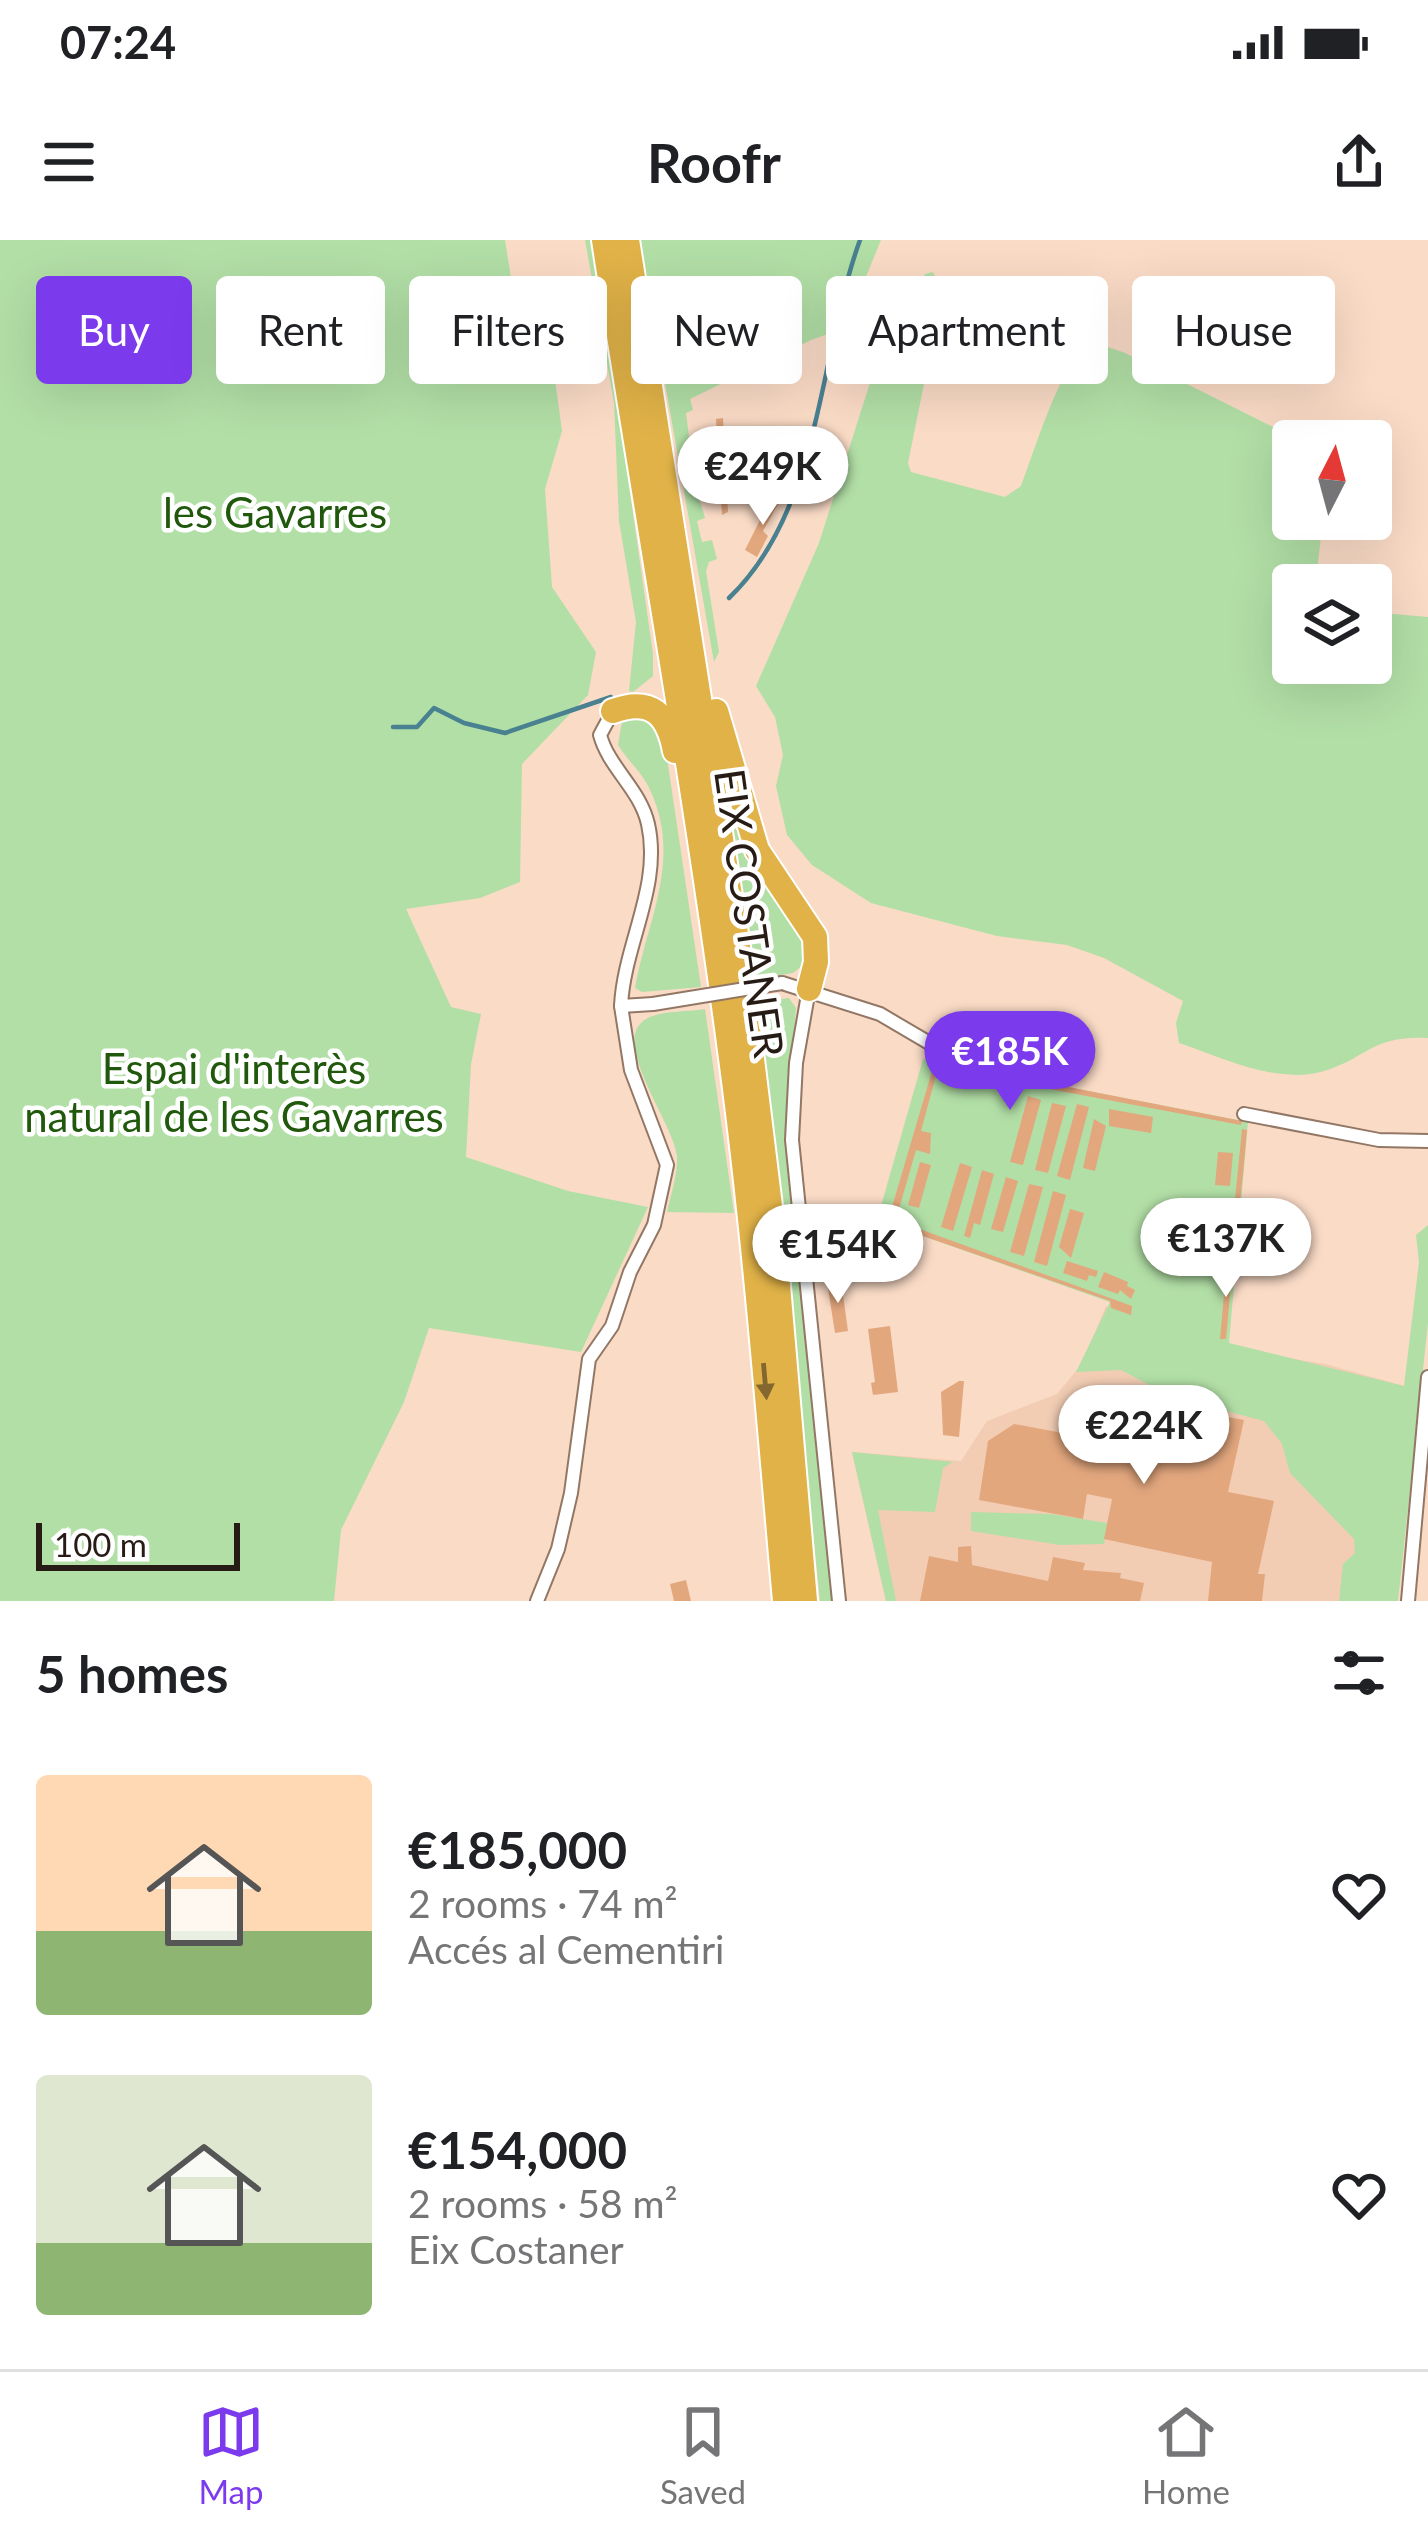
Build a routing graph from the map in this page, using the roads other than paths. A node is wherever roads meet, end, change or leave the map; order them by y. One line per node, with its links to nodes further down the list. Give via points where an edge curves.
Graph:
1 (604, 240): 4 (highway, EIX COSTANER)
2 (627, 240): 3 (highway, EIX COSTANER)
3 (667, 495): 6 (highway, via 743,813 770,875 815,937); 15 (highway, EIX COSTANER, via 740,953)
4 (653, 564): 5 (highway, via 661,674); 11 (highway, EIX COSTANER, via 683,715)
5 (613, 711): 7 (street, via 600,735 604,750 637,797 650,845); 11 (highway, via 645,704 670,725)
6 (809, 989): 7 (street, bridge, via 782,983); 8 (street, via 880,1014); 16 (street, via 792,1140)
7 (621, 1006): 13 (street, via 631,1070 667,1165 654,1225 612,1326 589,1359 571,1493)
8 (931, 1044)
9 (1244, 1114): 10 (street)
10 (1428, 1142)
11 (744, 1181): 14 (highway, EIX COSTANER, one-way to 14)
12 (1428, 1377): 17 (street)
13 (537, 1601)
14 (785, 1601)
15 (806, 1601)
16 (839, 1601)
17 (1408, 1601)

